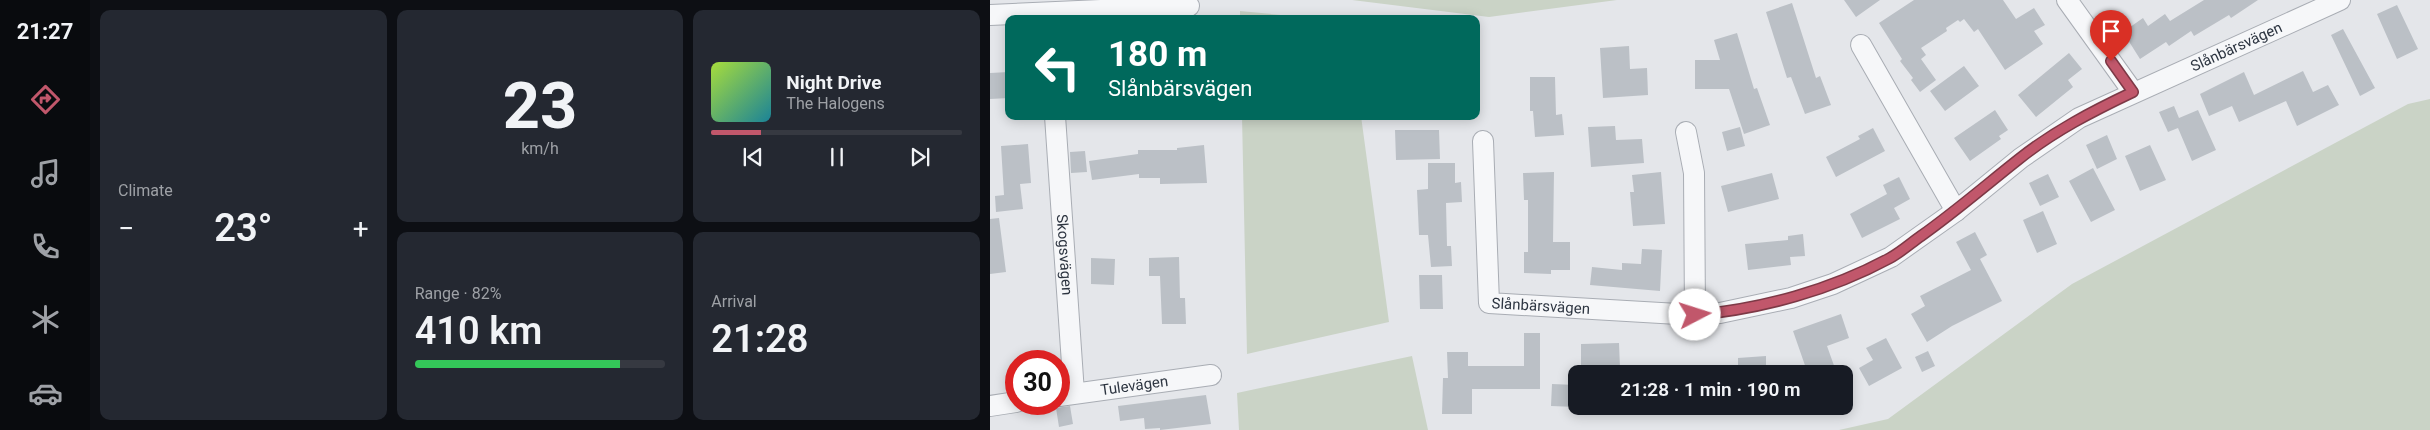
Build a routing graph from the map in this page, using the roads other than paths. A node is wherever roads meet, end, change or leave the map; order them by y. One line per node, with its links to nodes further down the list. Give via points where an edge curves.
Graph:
1 (2067, 0): 8 (street)
2 (2340, 0): 8 (street, Slånbärsvägen)
3 (1189, 6): 6 (street)
4 (990, 15): 5 (street)
5 (1005, 15)
6 (1062, 15)
7 (1861, 45): 12 (street)
8 (2133, 92): 12 (street, Slånbärsvägen, via 2079,118 2021,158)
9 (1055, 120): 14 (street, Skogsvägen)
10 (1686, 132): 13 (street, via 1694,173)
11 (1483, 141): 13 (street, Slånbärsvägen, via 1489,303)
12 (1956, 211): 13 (street, Slånbärsvägen, via 1891,257 1833,284 1792,298)
13 (1695, 315)
14 (1064, 350)
15 (1212, 375): 16 (street, Tulevägen)
16 (1070, 393)
17 (1005, 404): 18 (street)
18 (990, 406)

